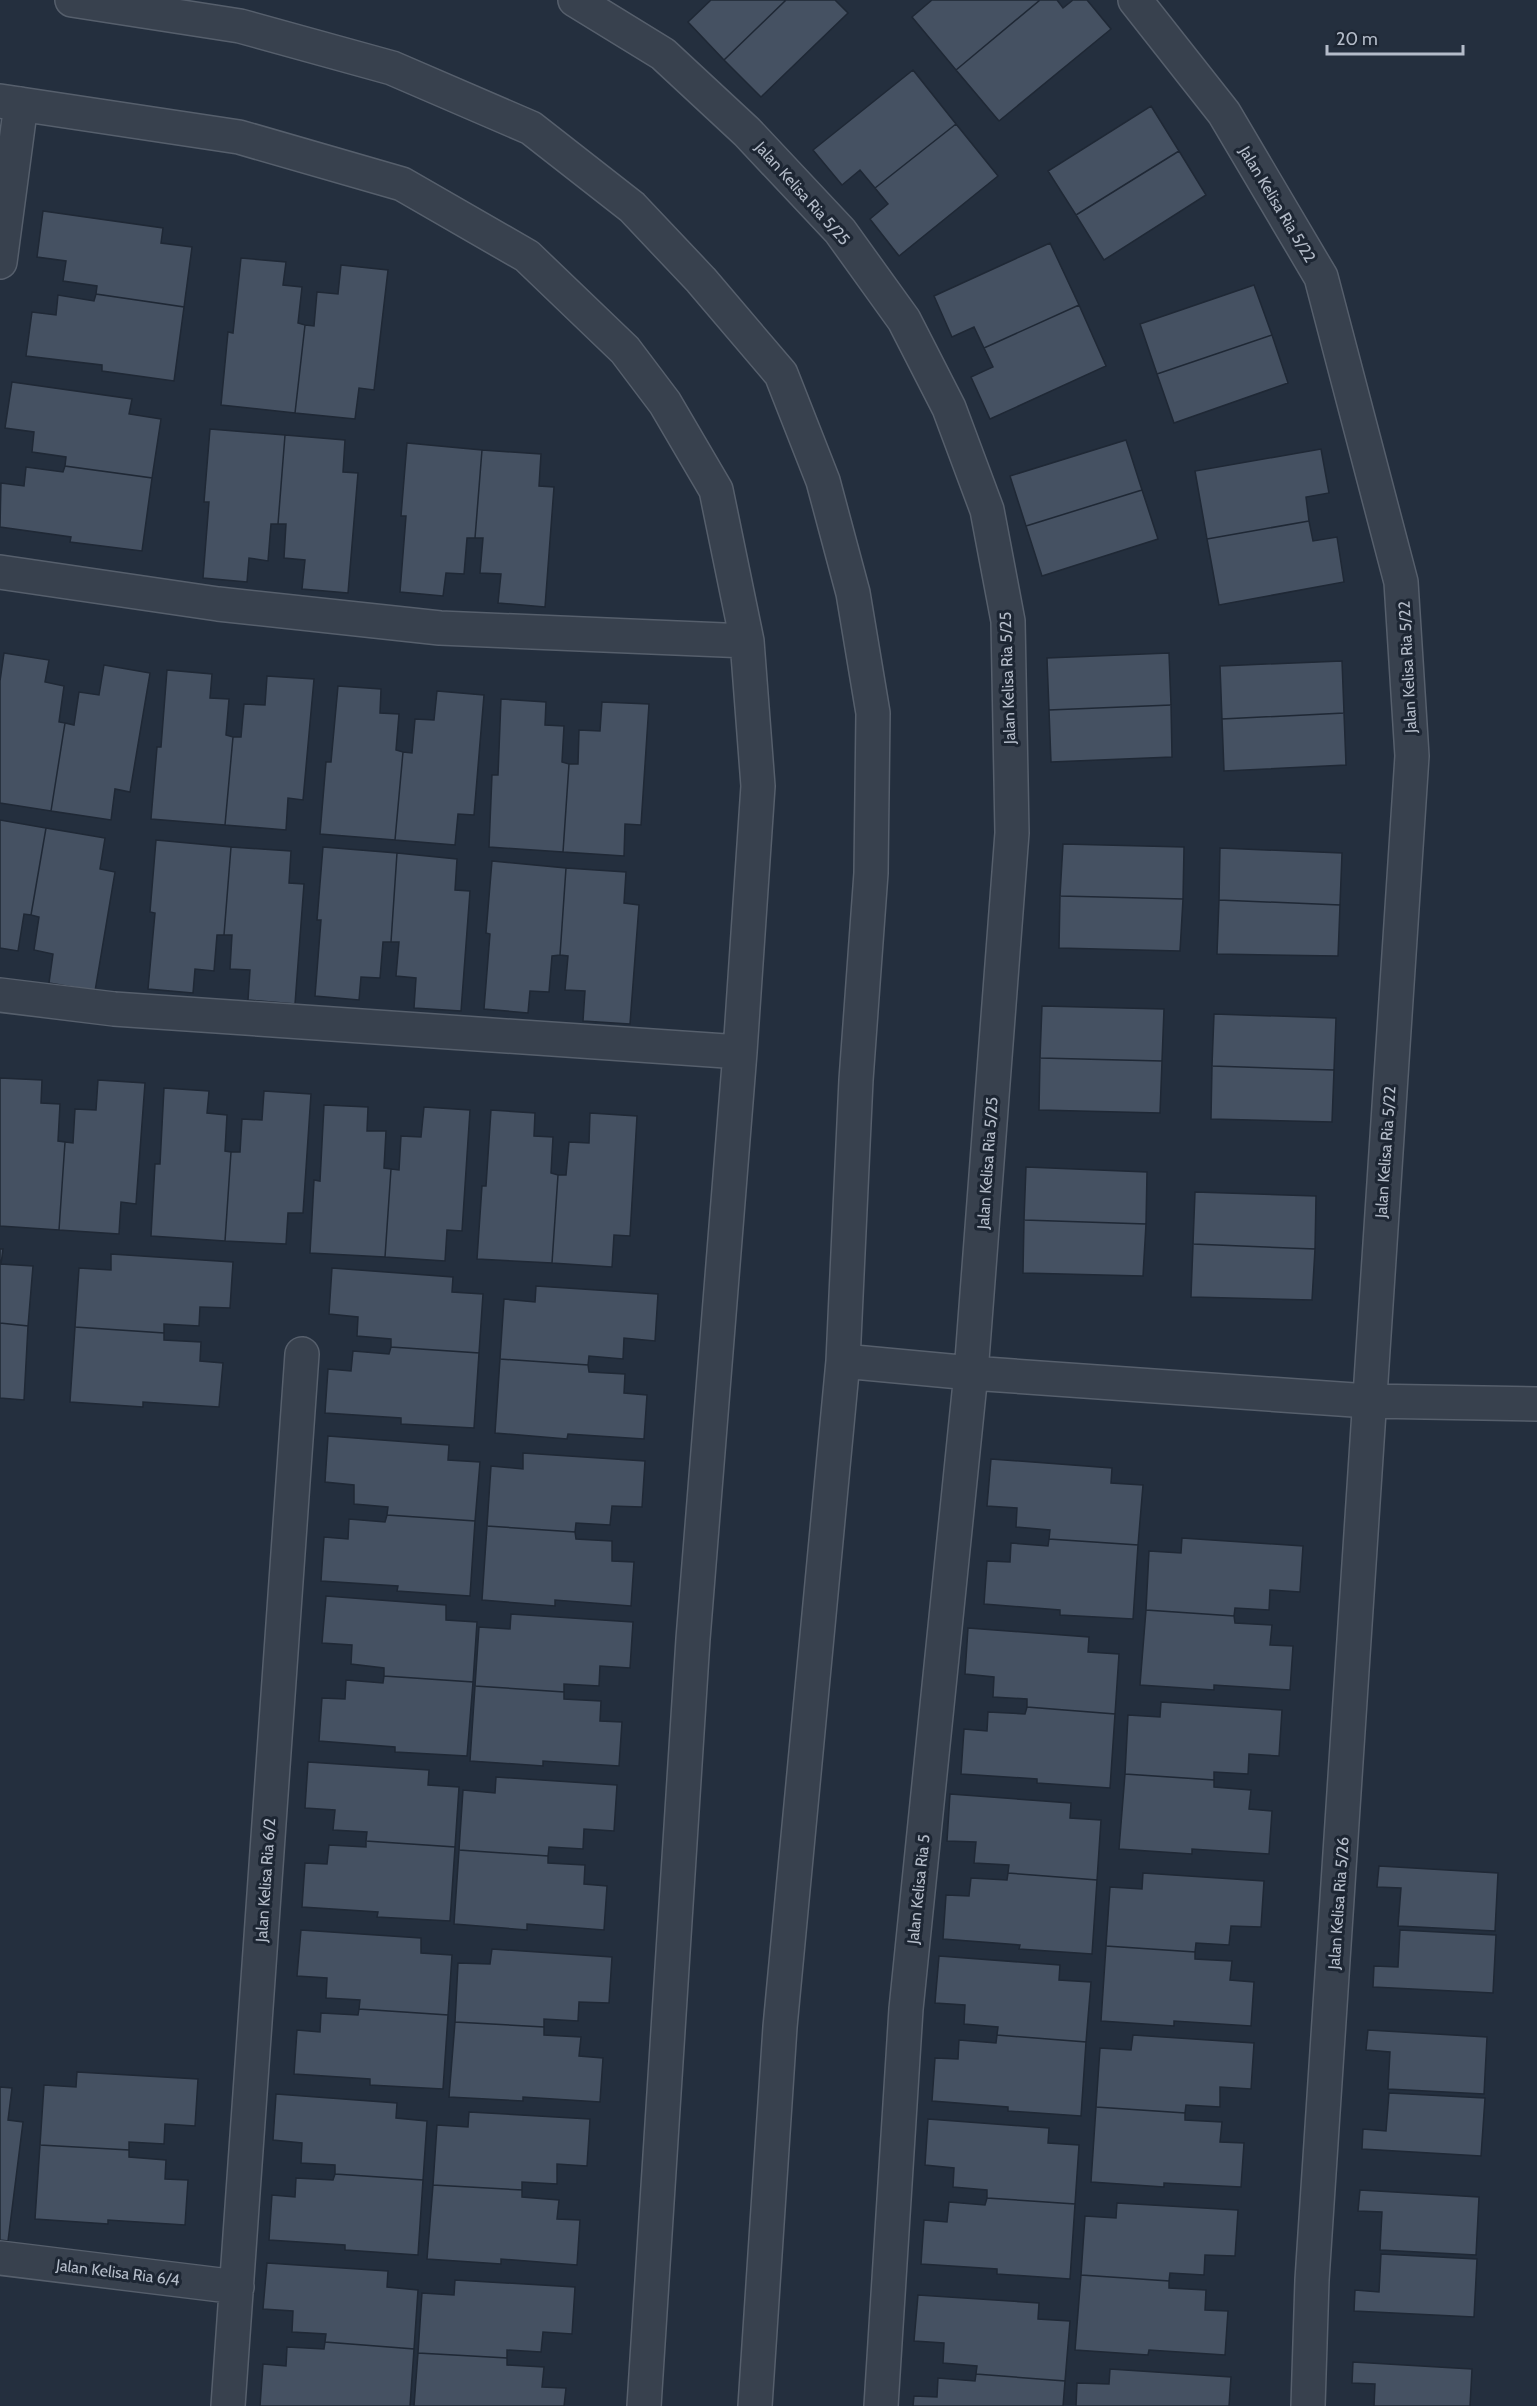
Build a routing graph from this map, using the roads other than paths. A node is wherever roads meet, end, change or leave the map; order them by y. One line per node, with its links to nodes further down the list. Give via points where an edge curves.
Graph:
1 (72, 0): 11 (street, via 240,26 392,68 531,128 632,207 781,374 826,492 853,593 873,713 871,873 856,1080)
2 (575, 0): 12 (street, Jalan Kelisa Ria 5/25, via 663,54 747,132 840,231 904,320 949,408 987,510 1008,621 1012,833)
3 (1135, 0): 13 (street, Jalan Kelisa Ria 5/22, via 1224,113 1321,277 1401,582 1412,756)
4 (10, 102): 5 (street); 7 (street, via 239,137 402,184 527,255 625,350 665,403 716,490)
5 (0, 262)
6 (0, 572): 7 (street, via 218,604 440,628)
7 (747, 641): 9 (street, via 758,786)
8 (0, 995): 9 (street, via 126,1010)
9 (740, 1052): 18 (street, via 693,1639)
10 (302, 1354): 16 (street, Jalan Kelisa Ria 6/2)
11 (843, 1361): 12 (street); 19 (street, via 780,2027)
12 (971, 1373): 13 (street); 20 (street, Jalan Kelisa Ria 5, via 906,2009)
13 (1368, 1401): 14 (street); 21 (street, Jalan Kelisa Ria 5/26, via 1312,2280)
14 (1537, 1404)
15 (0, 2258): 16 (street, Jalan Kelisa Ria 6/4)
16 (237, 2287): 17 (street, Jalan Kelisa Ria 6/2)
17 (228, 2406)
18 (644, 2406)
19 (755, 2406)
20 (881, 2406)
21 (1308, 2406)

